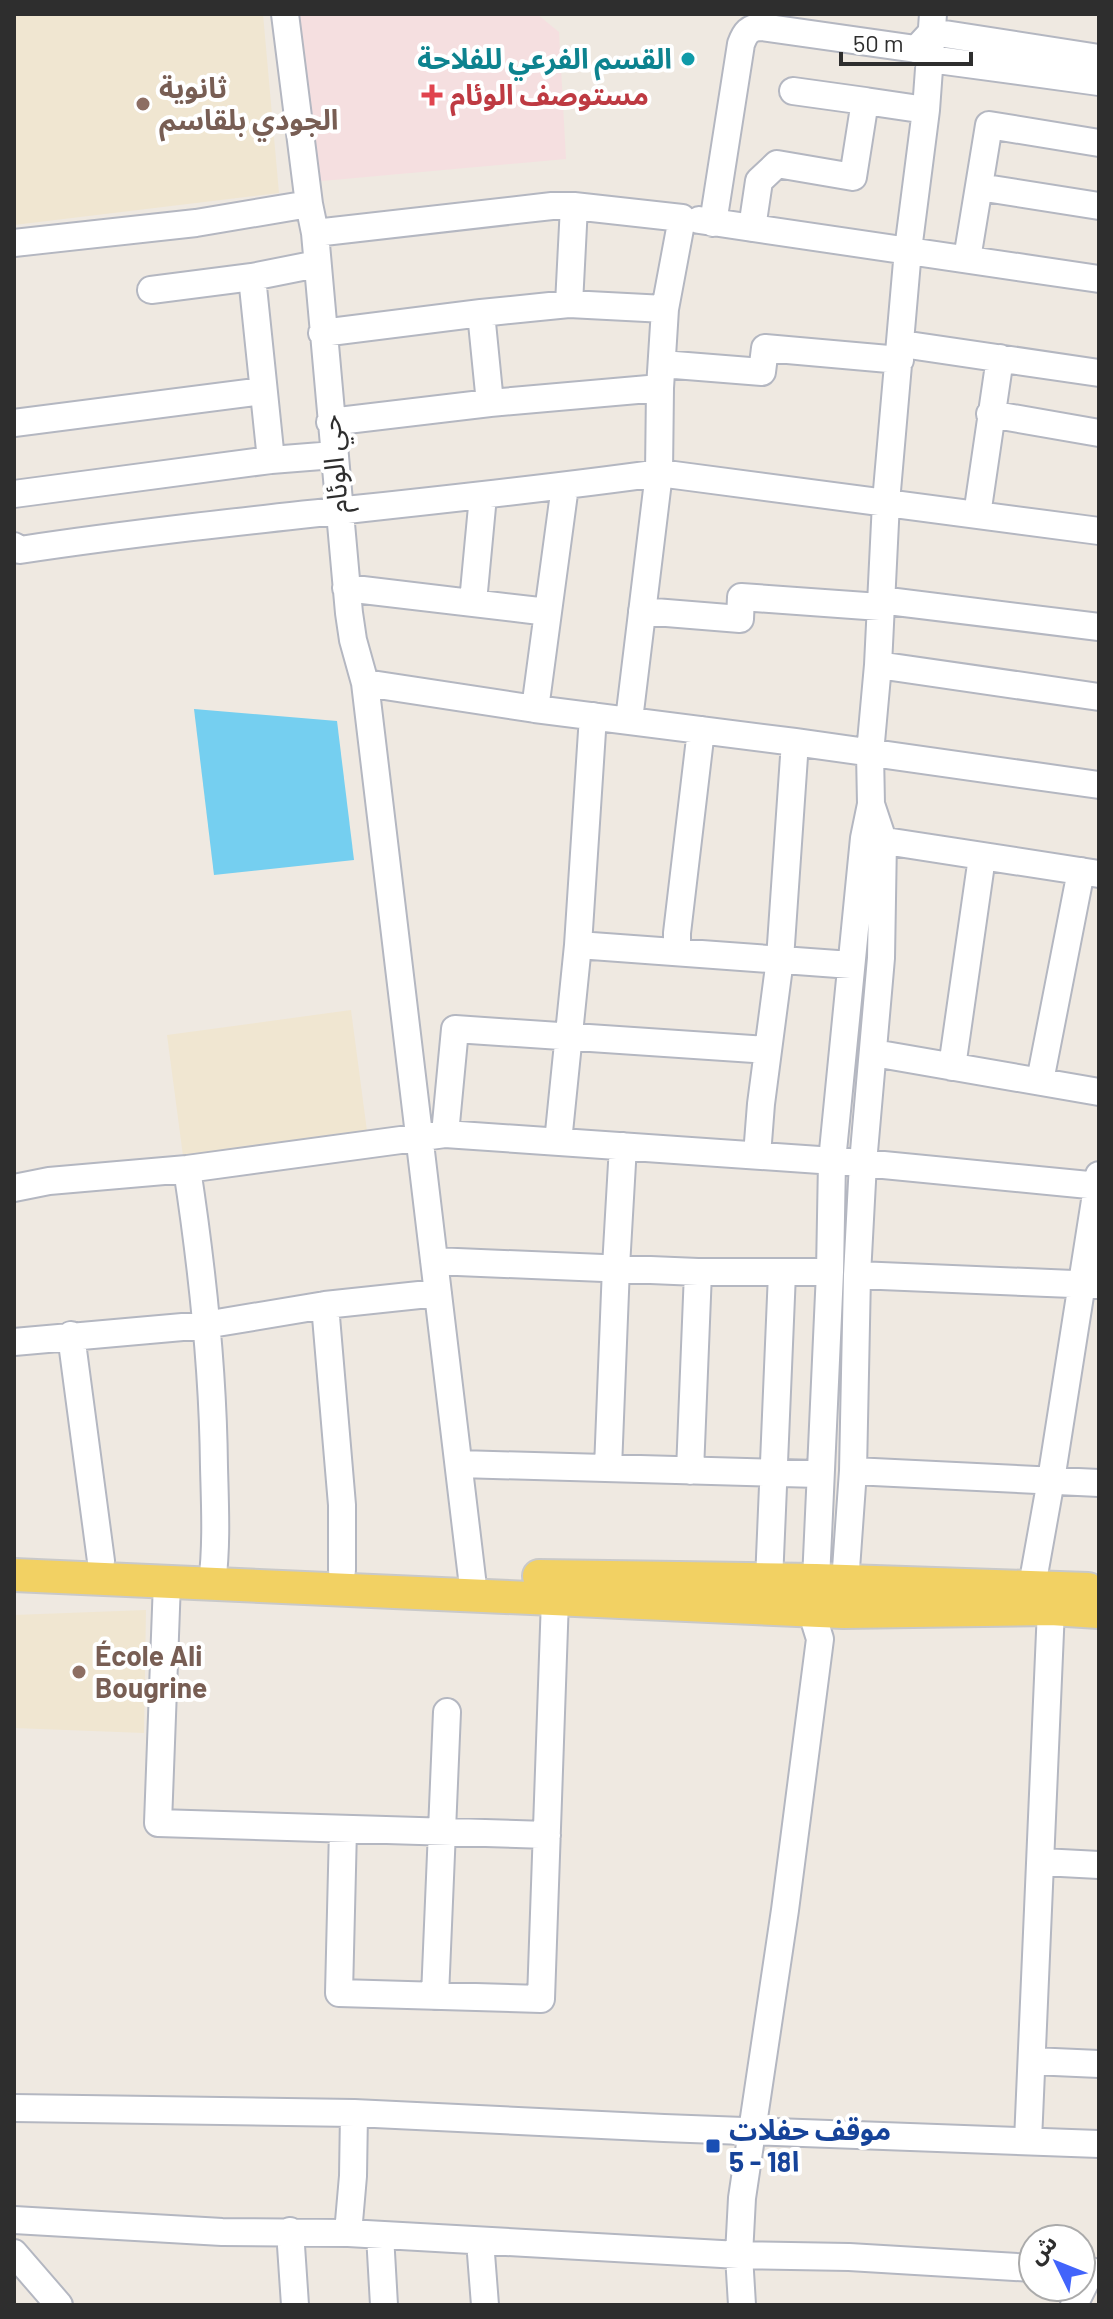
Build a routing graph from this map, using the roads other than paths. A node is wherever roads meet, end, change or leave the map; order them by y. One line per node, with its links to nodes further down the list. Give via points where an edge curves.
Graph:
1 (285, 14): 10 (street, حي الوئام)
2 (928, 39): 3 (street); 4 (street); 7 (street); 14 (street, via 762,27 747,31)
3 (1099, 58)
4 (1099, 82)
5 (793, 91): 6 (street)
6 (865, 101): 7 (street); 15 (street, via 853,177 777,164 759,181)
7 (926, 110): 18 (street)
8 (1099, 143): 9 (street, via 989,125)
9 (979, 187): 12 (street); 19 (street)
10 (309, 204): 16 (street, حي الوئام); 17 (street, via 196,223)
11 (574, 206): 13 (street); 16 (street); 24 (street)
12 (1099, 206)
13 (682, 218): 14 (street); 25 (street)
14 (713, 223): 15 (street)
15 (752, 228): 18 (street)
16 (315, 233): 20 (street, حي الوئام)
17 (14, 243)
18 (908, 250): 19 (street); 28 (street)
19 (967, 259): 22 (street)
20 (317, 264): 21 (street); 27 (street, حي الوئام)
21 (252, 277): 23 (street); 32 (street)
22 (1099, 279)
23 (151, 290)
24 (569, 304): 25 (street); 26 (street)
25 (665, 309): 31 (street)
26 (481, 313): 27 (street); 33 (street)
27 (322, 333): 35 (street, حي الوئام)
28 (901, 352): 29 (street); 31 (street, via 765,348 762,372); 44 (street)
29 (1000, 358): 30 (street); 34 (street)
30 (1099, 373)
31 (661, 376): 33 (street); 40 (street)
32 (263, 391): 36 (street); 39 (street)
33 (490, 403): 35 (street)
34 (990, 414): 37 (street); 46 (street)
35 (330, 422): 38 (street, حي الوئام)
36 (14, 423)
37 (1099, 433)
38 (334, 455): 39 (street); 45 (street, حي الوئام)
39 (271, 460): 42 (street)
40 (659, 473): 41 (street); 44 (street); 52 (street)
41 (565, 486): 43 (street); 53 (street)
42 (14, 494)
43 (483, 496): 45 (street); 50 (street)
44 (886, 502): 46 (street); 51 (street)
45 (338, 510): 48 (street, via 20,550); 49 (street, حي الوئام)
46 (977, 515): 47 (street)
47 (1099, 531)
48 (14, 546)
49 (346, 588): 50 (street); 56 (street, حي الوئام)
50 (473, 602): 53 (street)
51 (880, 604): 52 (street, via 741,597 740,619); 54 (street); 55 (street)
52 (642, 611): 60 (street)
53 (548, 612): 58 (street)
54 (1099, 627)
55 (878, 665): 57 (street); 63 (street)
56 (365, 683): 58 (street); 78 (street, حي الوئام)
57 (1099, 697)
58 (535, 709): 59 (street)
59 (593, 716): 60 (street); 68 (street)
60 (629, 720): 61 (street)
61 (701, 730): 62 (street); 69 (street)
62 (795, 742): 63 (street); 70 (street)
63 (870, 753): 64 (street); 65 (street)
64 (1099, 785)
65 (874, 839): 66 (street); 71 (street); 74 (street, via 881,958)
66 (982, 857): 67 (street); 75 (street)
67 (1090, 872): 76 (street)
68 (578, 945): 69 (street); 72 (street)
69 (677, 951): 70 (street)
70 (780, 959): 71 (street); 73 (street)
71 (851, 965): 82 (street)
72 (570, 1038): 73 (street); 78 (street, via 455,1029); 79 (street)
73 (768, 1050): 81 (street)
74 (874, 1053): 75 (street); 83 (street)
75 (952, 1067): 76 (street)
76 (1040, 1081): 77 (street)
77 (1099, 1092)
78 (432, 1135): 79 (street); 84 (street); 87 (street)
79 (558, 1142): 80 (street)
80 (623, 1146): 81 (street); 88 (street)
81 (757, 1155): 82 (street)
82 (832, 1161): 83 (street); 90 (street)
83 (863, 1163): 85 (street, via 981,1177); 92 (street)
84 (187, 1169): 86 (street); 96 (street)
85 (1098, 1182): 93 (street)
86 (14, 1188)
87 (434, 1261): 88 (street); 94 (street)
88 (616, 1267): 89 (street); 100 (street)
89 (698, 1272): 91 (street); 101 (street)
90 (830, 1272): 91 (street); 104 (street)
91 (782, 1273): 103 (street)
92 (857, 1275): 93 (street); 102 (street)
93 (1090, 1284): 105 (street)
94 (438, 1293): 95 (street); 99 (street)
95 (325, 1305): 96 (street); 109 (street, via 342,1505)
96 (205, 1325): 97 (street); 111 (street, via 213,1416)
97 (71, 1335): 98 (street); 108 (street)
98 (14, 1342)
99 (459, 1464): 100 (street); 114 (street)
100 (608, 1468): 101 (street)
101 (690, 1471): 103 (street)
102 (853, 1471): 105 (street); 118 (street)
103 (773, 1472): 104 (street); 112 (street)
104 (819, 1474): 118 (street)
105 (1051, 1480): 106 (street); 117 (street)
106 (1099, 1483)
107 (14, 1558): 108 (main road)
108 (101, 1561): 111 (main road)
109 (342, 1570): 111 (main road); 114 (main road)
110 (14, 1575): 113 (main road)
111 (213, 1575): 113 (main road); 114 (main road)
112 (769, 1581): 114 (main road); 118 (main road)
113 (167, 1582): 121 (street, via 158,1823)
114 (473, 1584): 116 (main road)
115 (1099, 1590): 117 (main road)
116 (555, 1599): 118 (main road); 123 (street)
117 (1038, 1602): 118 (main road); 119 (main road); 124 (street)
118 (827, 1605): 131 (street)
119 (1099, 1612)
120 (447, 1712): 122 (street)
121 (343, 1829): 122 (street); 126 (street, via 339,1993)
122 (442, 1832): 123 (street); 126 (street)
123 (547, 1835): 126 (street, via 541,1999)
124 (1042, 1862): 125 (street); 127 (street)
125 (1099, 1865)
126 (435, 1996)
127 (1032, 2061): 128 (street); 132 (street)
128 (1099, 2064)
129 (14, 2108): 130 (street)
130 (354, 2113): 131 (street); 136 (street)
131 (753, 2129): 132 (street); 140 (street)
132 (1028, 2141): 133 (street)
133 (1099, 2144)
134 (14, 2220): 135 (street)
135 (290, 2231): 136 (street); 143 (street)
136 (348, 2233): 137 (street)
137 (380, 2235): 138 (street); 144 (street)
138 (480, 2241): 140 (street); 145 (street)
139 (14, 2253): 142 (street)
140 (739, 2255): 141 (street); 146 (street)
141 (1017, 2267)
142 (59, 2305)
143 (295, 2305)
144 (384, 2305)
145 (485, 2305)
146 (742, 2305)

